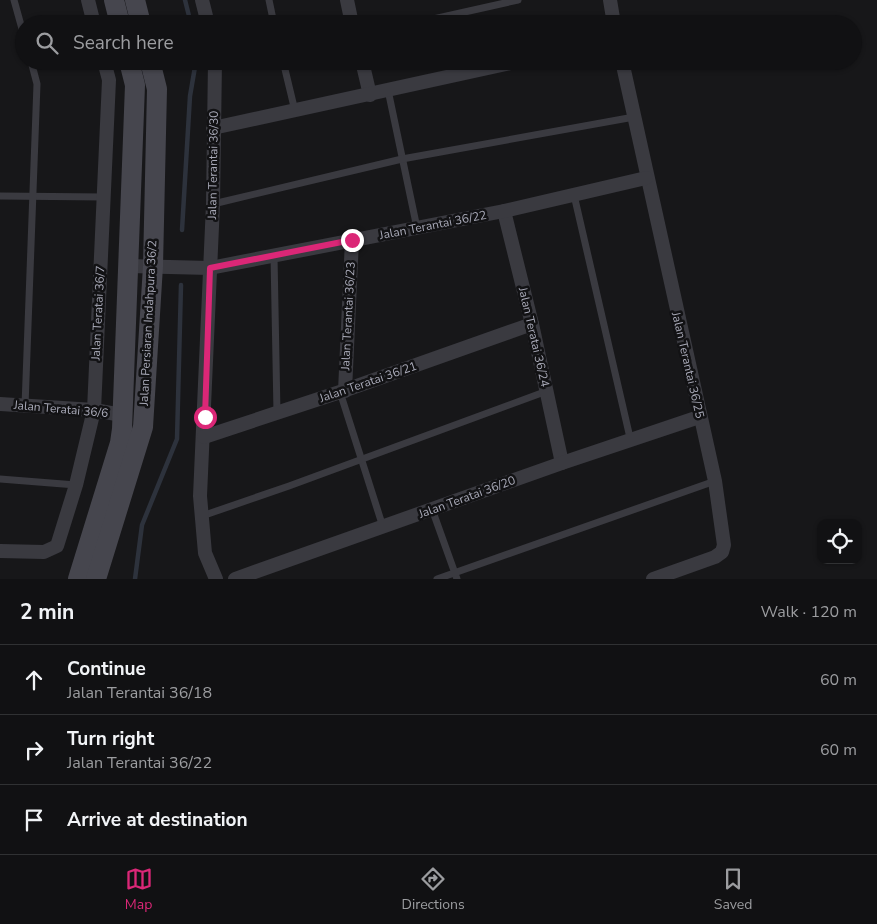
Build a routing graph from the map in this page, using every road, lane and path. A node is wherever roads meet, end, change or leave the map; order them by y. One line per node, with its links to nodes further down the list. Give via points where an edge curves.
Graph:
1 (14, 0): 10 (lane)
2 (88, 0): 11 (street)
3 (114, 0): 12 (street)
4 (135, 0): 13 (street)
5 (202, 0): 14 (street)
6 (269, 0): 15 (lane)
7 (347, 0): 16 (street)
8 (518, 0): 17 (lane)
9 (610, 0): 18 (street)
10 (18, 15)
11 (92, 15)
12 (118, 15)
13 (138, 15)
14 (206, 15)
15 (272, 15)
16 (350, 15)
17 (451, 15)
18 (612, 15)
19 (33, 70): 38 (lane, via 37,84)
20 (106, 70): 37 (street, Jalan Teratai 36/7, via 109,80)
21 (131, 70): 44 (street, Jalan Persiaran Indahpura 36/2, via 135,85)
22 (152, 70): 45 (street, Jalan Persiaran Indahpura 36/2, via 157,89)
23 (215, 70): 32 (street, Jalan Terantai 36/30)
24 (285, 70): 30 (lane)
25 (364, 70): 29 (street)
26 (479, 70): 28 (street)
27 (624, 70): 31 (street, Jalan Terantai 36/25)
28 (388, 90): 29 (street); 33 (lane)
29 (370, 94): 30 (street)
30 (295, 111): 32 (street)
31 (634, 117): 33 (lane); 34 (street, Jalan Terantai 36/25)
32 (213, 128): 39 (street, Jalan Terantai 36/30)
33 (402, 158): 39 (lane); 41 (lane)
34 (646, 178): 35 (street, Jalan Terantai 36/22); 55 (street, Jalan Terantai 36/25)
35 (574, 194): 40 (street, Jalan Terantai 36/22); 57 (lane)
36 (0, 196): 38 (lane)
37 (104, 197): 38 (lane); 52 (street, Jalan Teratai 36/7)
38 (34, 198): 51 (lane)
39 (213, 204): 46 (street, Jalan Terantai 36/30)
40 (504, 211): 41 (street, Jalan Terantai 36/22); 47 (street, Jalan Teratai 36/24)
41 (417, 228): 42 (street, Jalan Terantai 36/22)
42 (352, 240): 43 (street, Jalan Terantai 36/22); 48 (street, Jalan Terantai 36/23)
43 (274, 256): 46 (street, Jalan Terantai 36/22); 53 (lane)
44 (129, 266): 45 (street, Jalan Terantai 36/22); 54 (street, Jalan Persiaran Indahpura 36/2)
45 (152, 266): 46 (street, Jalan Terantai 36/22); 69 (street, Jalan Persiaran Indahpura 36/2, via 141,434)
46 (210, 268): 56 (street, Jalan Terantai 36/30)
47 (532, 324): 48 (street, Jalan Teratai 36/21); 49 (street, Jalan Teratai 36/24)
48 (342, 391): 53 (street, Jalan Teratai 36/21); 58 (lane)
49 (547, 391): 58 (lane); 59 (street, Jalan Teratai 36/24)
50 (0, 404): 51 (street, Jalan Teratai 36/6)
51 (25, 406): 52 (street, Jalan Teratai 36/6)
52 (94, 410): 54 (street, Jalan Teratai 36/6); 62 (street, Jalan Teratai 36/7)
53 (277, 413): 56 (street, Jalan Teratai 36/21)
54 (122, 415): 68 (street, Jalan Persiaran Indahpura 36/2, via 120,443)
55 (700, 417): 57 (street, Jalan Teratai 36/20); 61 (street, Jalan Terantai 36/25)
56 (204, 437): 64 (street, Jalan Terantai 36/30)
57 (630, 442): 59 (street, Jalan Teratai 36/20)
58 (361, 458): 64 (lane); 65 (lane)
59 (562, 463): 63 (street, Jalan Teratai 36/20)
60 (0, 479): 62 (lane)
61 (715, 481): 67 (lane); 73 (street, Jalan Terantai 36/25, via 724,545 722,552)
62 (76, 485): 66 (street, Jalan Teratai 36/7, via 57,546 44,552)
63 (432, 509): 65 (street, Jalan Teratai 36/20); 67 (lane)
64 (201, 516): 70 (street, Jalan Terantai 36/30, via 205,553)
65 (383, 527): 71 (street, Jalan Teratai 36/20)
66 (0, 551)
67 (456, 576): 72 (lane)
68 (78, 579)
69 (96, 579)
70 (216, 579)
71 (235, 579)
72 (437, 579)
73 (653, 579)

